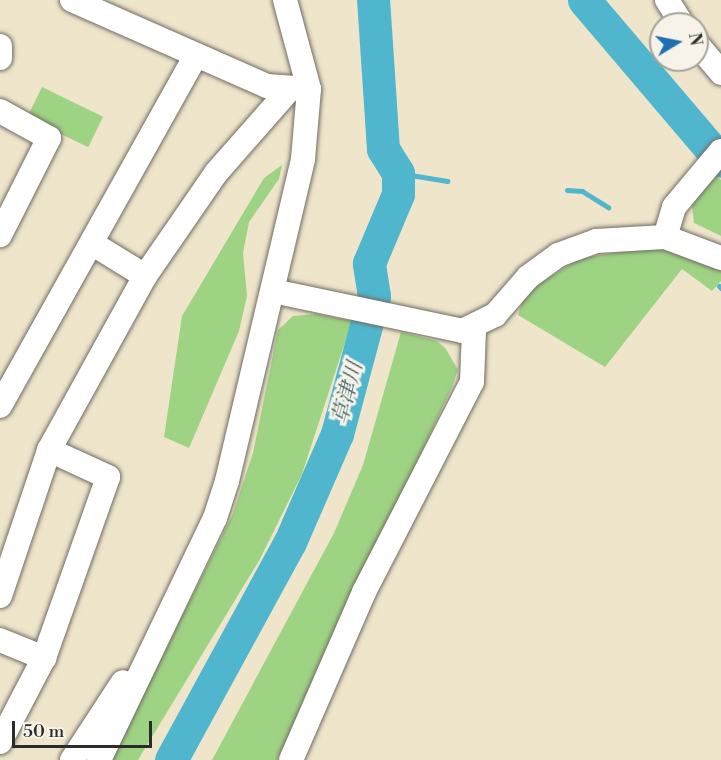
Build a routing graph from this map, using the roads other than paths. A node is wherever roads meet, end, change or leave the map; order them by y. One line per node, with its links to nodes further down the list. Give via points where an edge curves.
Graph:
1 (72, 0): 4 (street)
2 (285, 0): 8 (street)
3 (0, 46): 5 (street)
4 (195, 56): 8 (street); 13 (street)
5 (0, 58)
6 (709, 58): 7 (street)
7 (721, 73)
8 (298, 90): 15 (street, via 216,173); 16 (street, via 303,159)
9 (0, 111): 11 (street, via 48,138)
10 (721, 151): 12 (street, via 682,196)
11 (0, 235)
12 (665, 237): 14 (street); 17 (street, via 596,241 558,255)
13 (93, 244): 15 (street); 18 (street)
14 (721, 258)
15 (145, 276): 19 (street)
16 (273, 291): 17 (street, via 437,328); 23 (street, via 215,518)
17 (474, 328): 27 (street, via 472,382 364,592)
18 (0, 406)
19 (49, 450): 20 (street); 22 (street, via 108,477)
20 (0, 596)
21 (0, 640): 22 (street)
22 (44, 658): 24 (street)
23 (141, 665): 25 (street, via 112,695); 26 (street)
24 (0, 742)
25 (72, 760)
26 (99, 760)
27 (291, 760)

